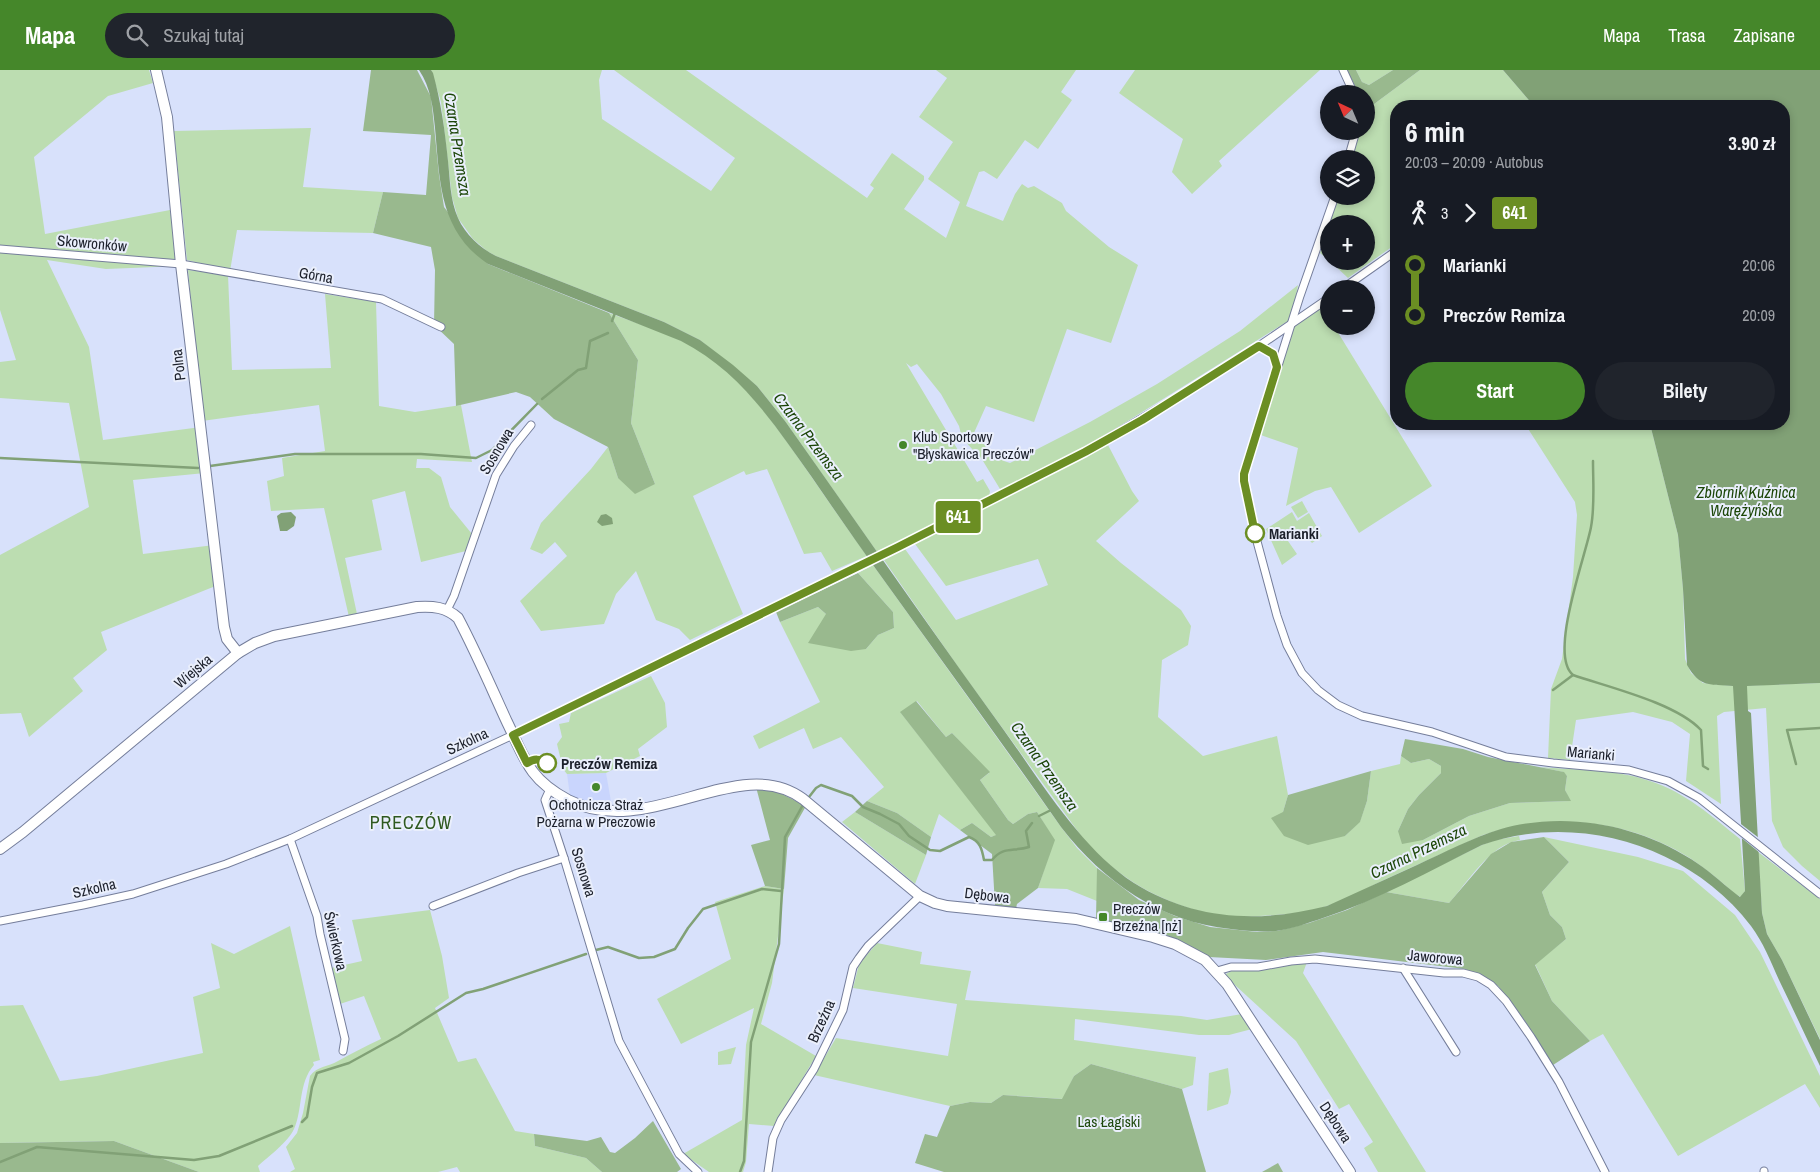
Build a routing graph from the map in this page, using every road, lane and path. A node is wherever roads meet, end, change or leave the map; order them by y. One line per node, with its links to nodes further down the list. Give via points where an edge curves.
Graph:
1 (156, 70): 7 (street, Polna, via 167,117)
2 (1343, 70): 3 (street)
3 (1350, 85)
4 (1332, 205): 10 (street, Marianki)
5 (0, 249): 7 (street, Skowronków)
6 (1390, 255): 8 (street)
7 (181, 264): 11 (street, Górna, via 382,299); 16 (street, Polna, via 224,626 227,639)
8 (1355, 280)
9 (1320, 304): 10 (street)
10 (1291, 324): 12 (street); 13 (street, Marianki)
11 (441, 327)
12 (1259, 346): 13 (street, via 1273,354); 17 (street, Szkolna, via 1110,439 1000,497)
13 (1277, 367): 22 (street, Marianki, via 1245,467 1244,481 1277,616 1292,656 1310,681 1338,705 1362,716 1425,730 1506,757 1629,770 1659,778 1688,792)
14 (531, 425): 15 (street, Sosnowa, via 496,475)
15 (447, 610): 16 (street, Wiejska, via 417,607 343,622 262,640); 17 (street, via 458,618)
16 (238, 653): 20 (street, Wiejska)
17 (513, 735): 18 (street, via 534,773); 19 (street, Szkolna)
18 (550, 789): 21 (street, Sosnowa, via 545,800); 23 (street, Dębowa, via 584,807 625,812 747,784 780,786 803,799)
19 (290, 839): 25 (street, Szkolna, via 133,894); 28 (street, Świerkowa, via 317,916 346,1039)
20 (0, 849)
21 (564, 858): 24 (street); 30 (street, Sosnowa, via 620,1041 679,1154)
22 (1820, 894)
23 (920, 896): 27 (street, Dębowa, via 947,906 1076,919 1166,940 1205,960); 31 (street, Brzeźna, via 858,958 843,1010 814,1069 773,1138)
24 (433, 906)
25 (0, 921)
26 (1403, 968): 27 (street, Jaworowa, via 1315,958); 29 (street); 33 (street, Jaworowa, via 1472,974 1496,989 1522,1022 1559,1082)
27 (1217, 971): 32 (street, Dębowa)
28 (343, 1051)
29 (1456, 1052)
30 (698, 1172)
31 (768, 1172)
32 (1350, 1172)
33 (1605, 1172)

